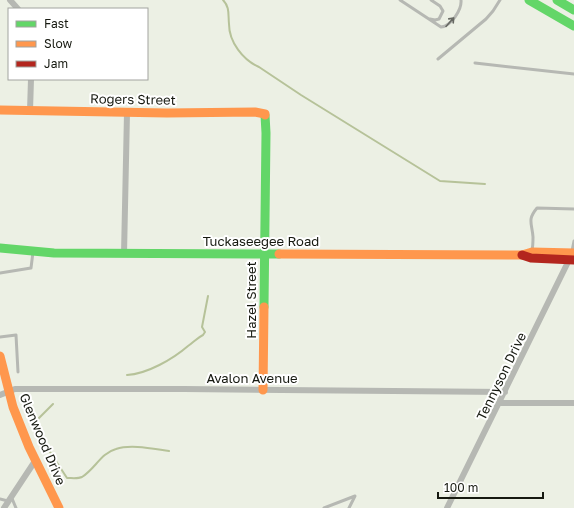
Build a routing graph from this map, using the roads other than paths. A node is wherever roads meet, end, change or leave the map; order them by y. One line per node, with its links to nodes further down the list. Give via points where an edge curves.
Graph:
1 (400, 0): 9 (lane)
2 (431, 0): 9 (lane, via 443,11 439,19)
3 (461, 0): 9 (lane, one-way to 3, via 441,27 451,23)
4 (500, 0): 12 (lane, via 486,19)
5 (529, 0): 8 (main road)
6 (557, 0): 7 (main road)
7 (574, 10)
8 (547, 11): 10 (main road); 11 (main road)
9 (430, 19)
10 (574, 20)
11 (574, 26)
12 (438, 60)
13 (475, 63): 14 (lane)
14 (574, 74)
15 (31, 80): 17 (street)
16 (0, 110): 17 (main road, Rogers Street)
17 (30, 111): 18 (main road, Rogers Street)
18 (127, 113): 19 (main road, Rogers Street); 25 (street)
19 (265, 114): 26 (main road, Hazel Street)
20 (574, 209): 24 (lane, via 537,208 531,215)
21 (574, 241): 28 (lane)
22 (0, 248): 23 (main road, Tuckaseegee Road)
23 (33, 252): 25 (main road, Tuckaseegee Road); 29 (lane, via 31,268)
24 (532, 252): 27 (main road, Tuckaseegee Road); 28 (main road, Tuckaseegee Road)
25 (124, 254): 26 (main road, Tuckaseegee Road)
26 (264, 254): 27 (main road, Tuckaseegee Road); 33 (main road, Hazel Street)
27 (522, 255): 28 (main road, Tuckaseegee Road, via 531,258)
28 (572, 257): 34 (street, Tennyson Drive)
29 (0, 273)
30 (0, 337): 32 (lane, via 16,335)
31 (0, 356): 35 (main road, Glenwood Drive)
32 (18, 372)
33 (263, 390): 34 (street, Avalon Avenue); 35 (street, Avalon Avenue, via 16,389)
34 (505, 392): 36 (street, Tennyson Drive)
35 (4, 393): 38 (main road, Glenwood Drive, via 13,407)
36 (500, 403): 37 (street); 46 (street, Tennyson Drive)
37 (574, 403)
38 (36, 461): 40 (street); 43 (main road, Glenwood Drive)
39 (0, 499): 40 (lane)
40 (10, 499): 41 (street); 42 (lane)
41 (4, 508)
42 (16, 508)
43 (59, 508)
44 (324, 508): 45 (lane, via 355,496)
45 (349, 508)
46 (447, 508)

